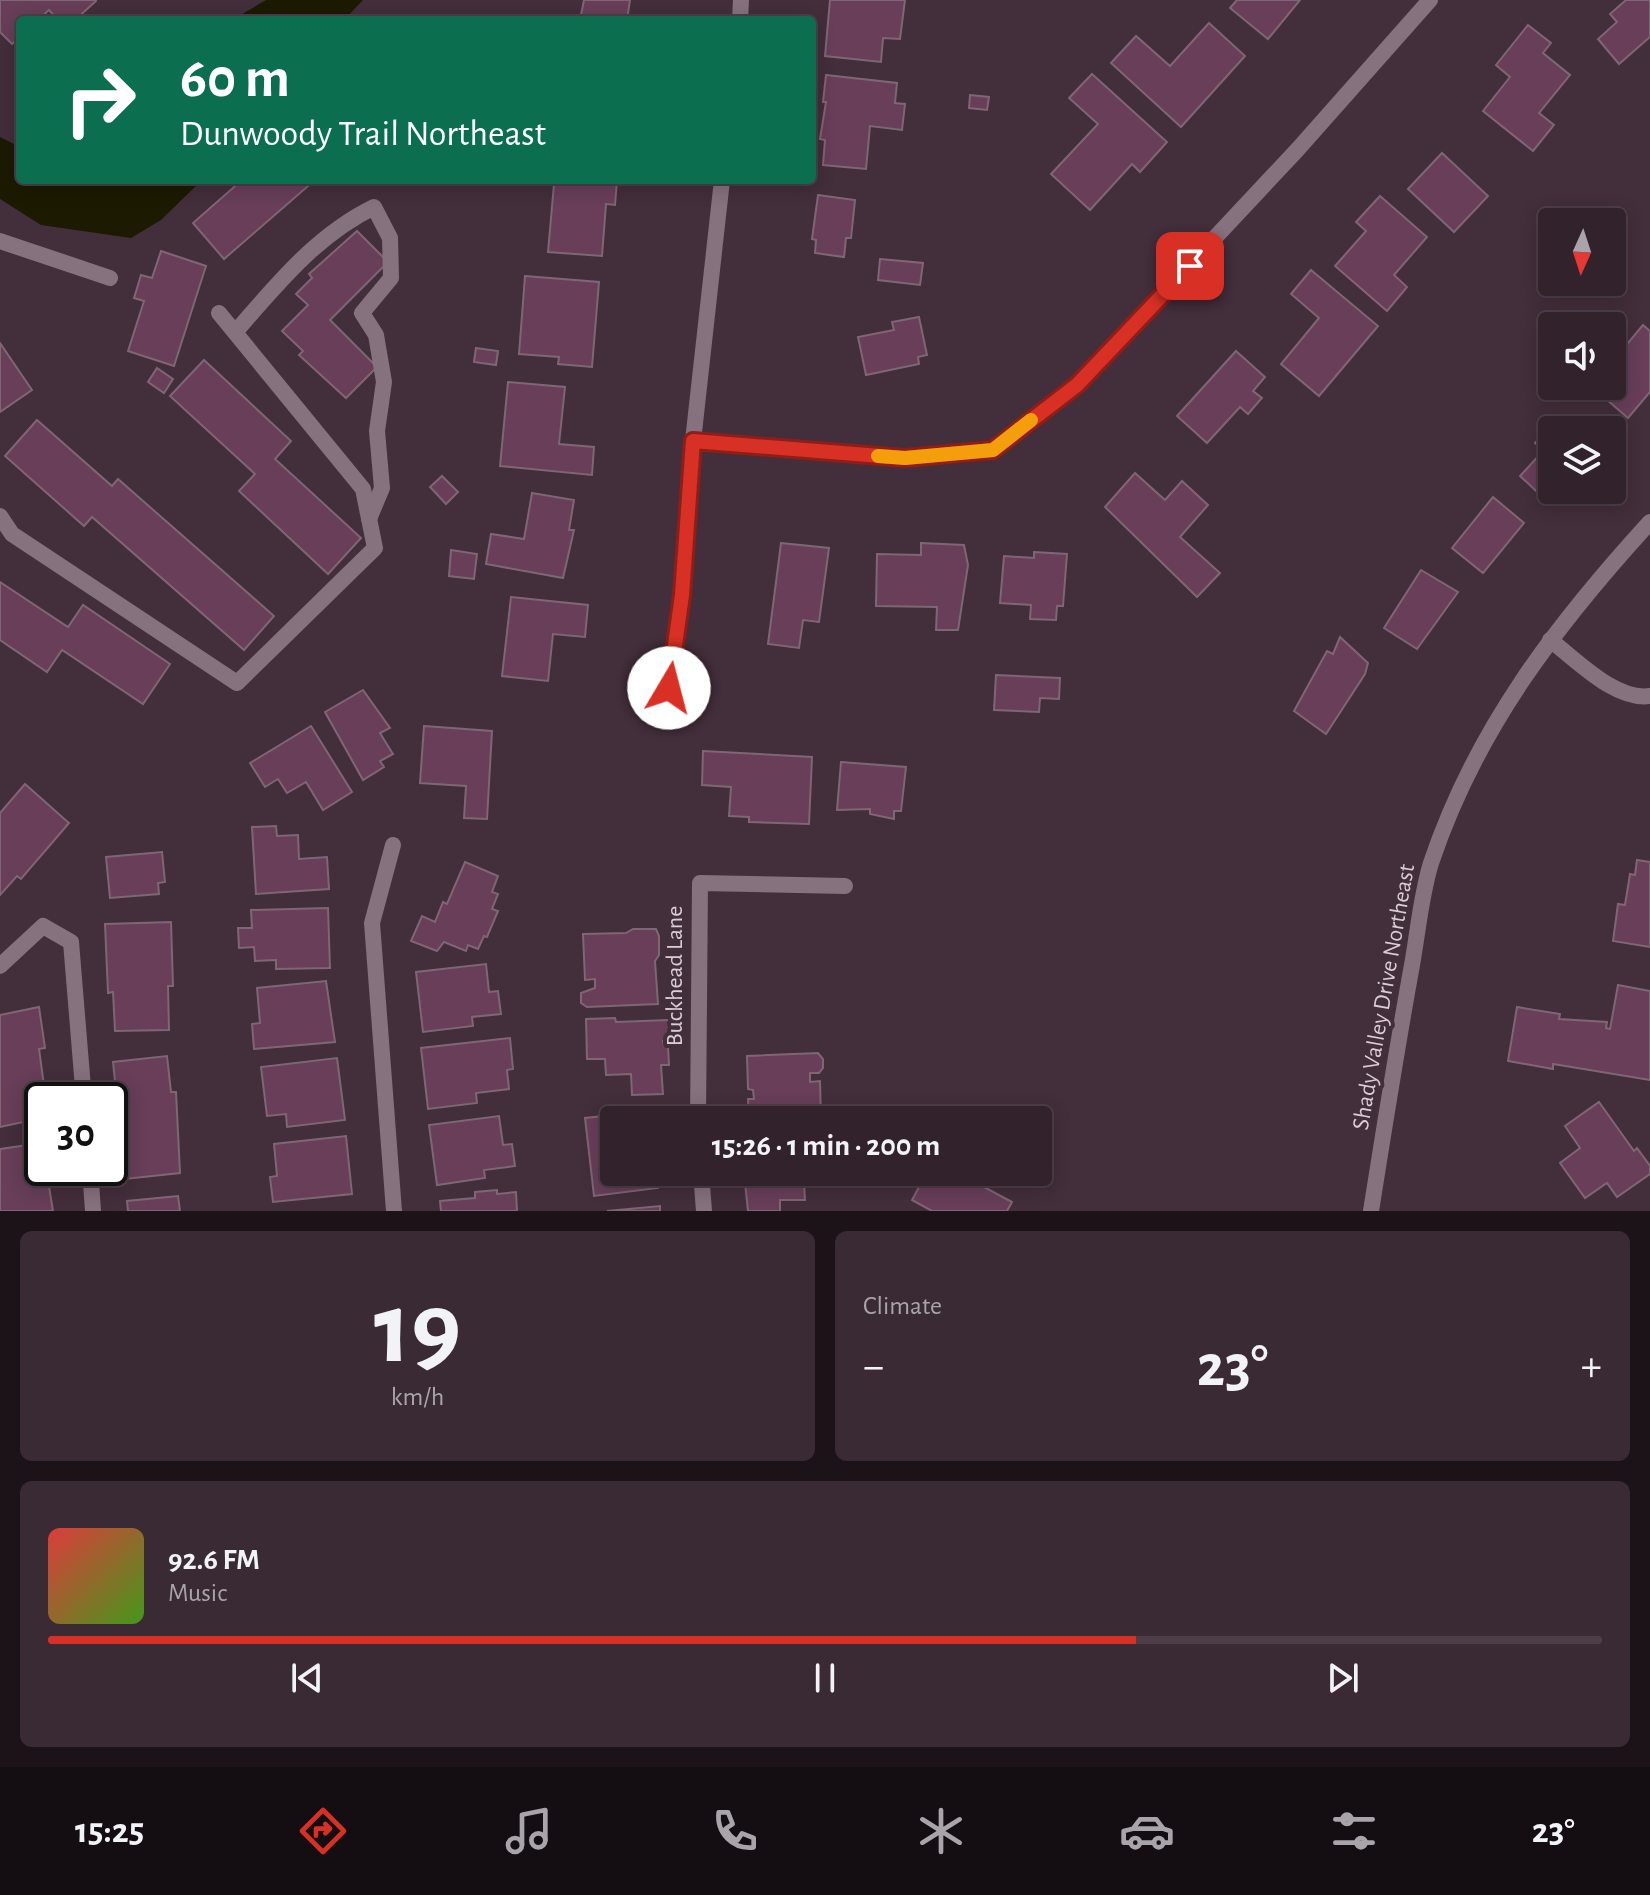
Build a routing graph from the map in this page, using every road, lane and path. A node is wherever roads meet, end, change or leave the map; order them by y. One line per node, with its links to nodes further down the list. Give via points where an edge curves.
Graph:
1 (1430, 0): 7 (street, via 1077,385 993,450 905,458)
2 (722, 184): 7 (street)
3 (0, 241): 4 (street)
4 (110, 278)
5 (219, 313): 6 (street)
6 (237, 330): 9 (street, via 363,489); 9 (street, via 296,262 374,207 390,238 391,278 362,313 376,335 384,382 377,431 382,488)
7 (693, 441): 12 (street)
8 (0, 516): 9 (street, via 12,534 237,683 375,548)
9 (369, 519)
10 (1650, 522): 11 (street, Shady Valley Drive Northeast)
11 (1550, 640): 13 (street, via 1612,686 1635,698); 24 (street, Shady Valley Drive Northeast, via 1481,744 1430,866)
12 (669, 688)
13 (1650, 696)
14 (393, 845): 22 (street, via 372,923)
15 (845, 886): 18 (street, Buckhead Lane, via 700,883)
16 (0, 966): 17 (street, via 43,926 71,942)
17 (83, 1082)
18 (698, 1106)
19 (91, 1186): 21 (street)
20 (702, 1186): 23 (street)
21 (93, 1211)
22 (394, 1211)
23 (704, 1211)
24 (1371, 1211)

